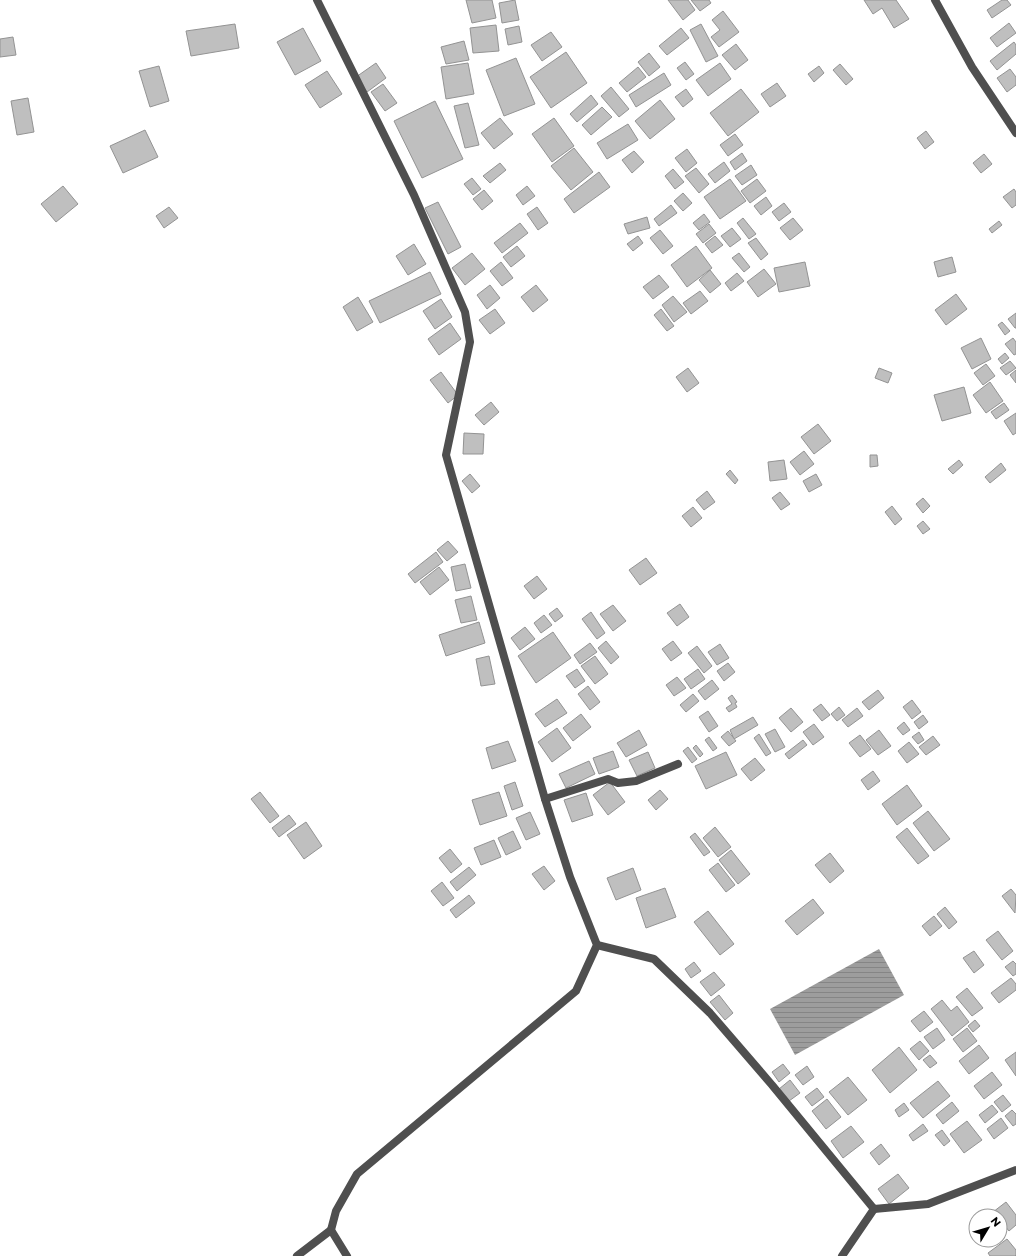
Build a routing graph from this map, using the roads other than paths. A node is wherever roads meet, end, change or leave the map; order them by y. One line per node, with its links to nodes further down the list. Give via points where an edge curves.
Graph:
1 (317, 0): 5 (street, via 414,194 465,312 470,342 446,455)
2 (935, 0): 3 (street, via 972,67)
3 (1016, 133)
4 (678, 764): 5 (street, via 636,781 618,783 608,779)
5 (546, 799): 6 (street, via 570,877)
6 (597, 945): 8 (street, via 654,959 660,964 710,1012); 9 (street, via 576,992 357,1174 336,1211)
7 (1016, 1170): 8 (street, via 928,1204)
8 (874, 1209): 12 (street)
9 (331, 1230): 10 (street); 11 (street)
10 (297, 1256)
11 (347, 1256)
12 (842, 1256)

